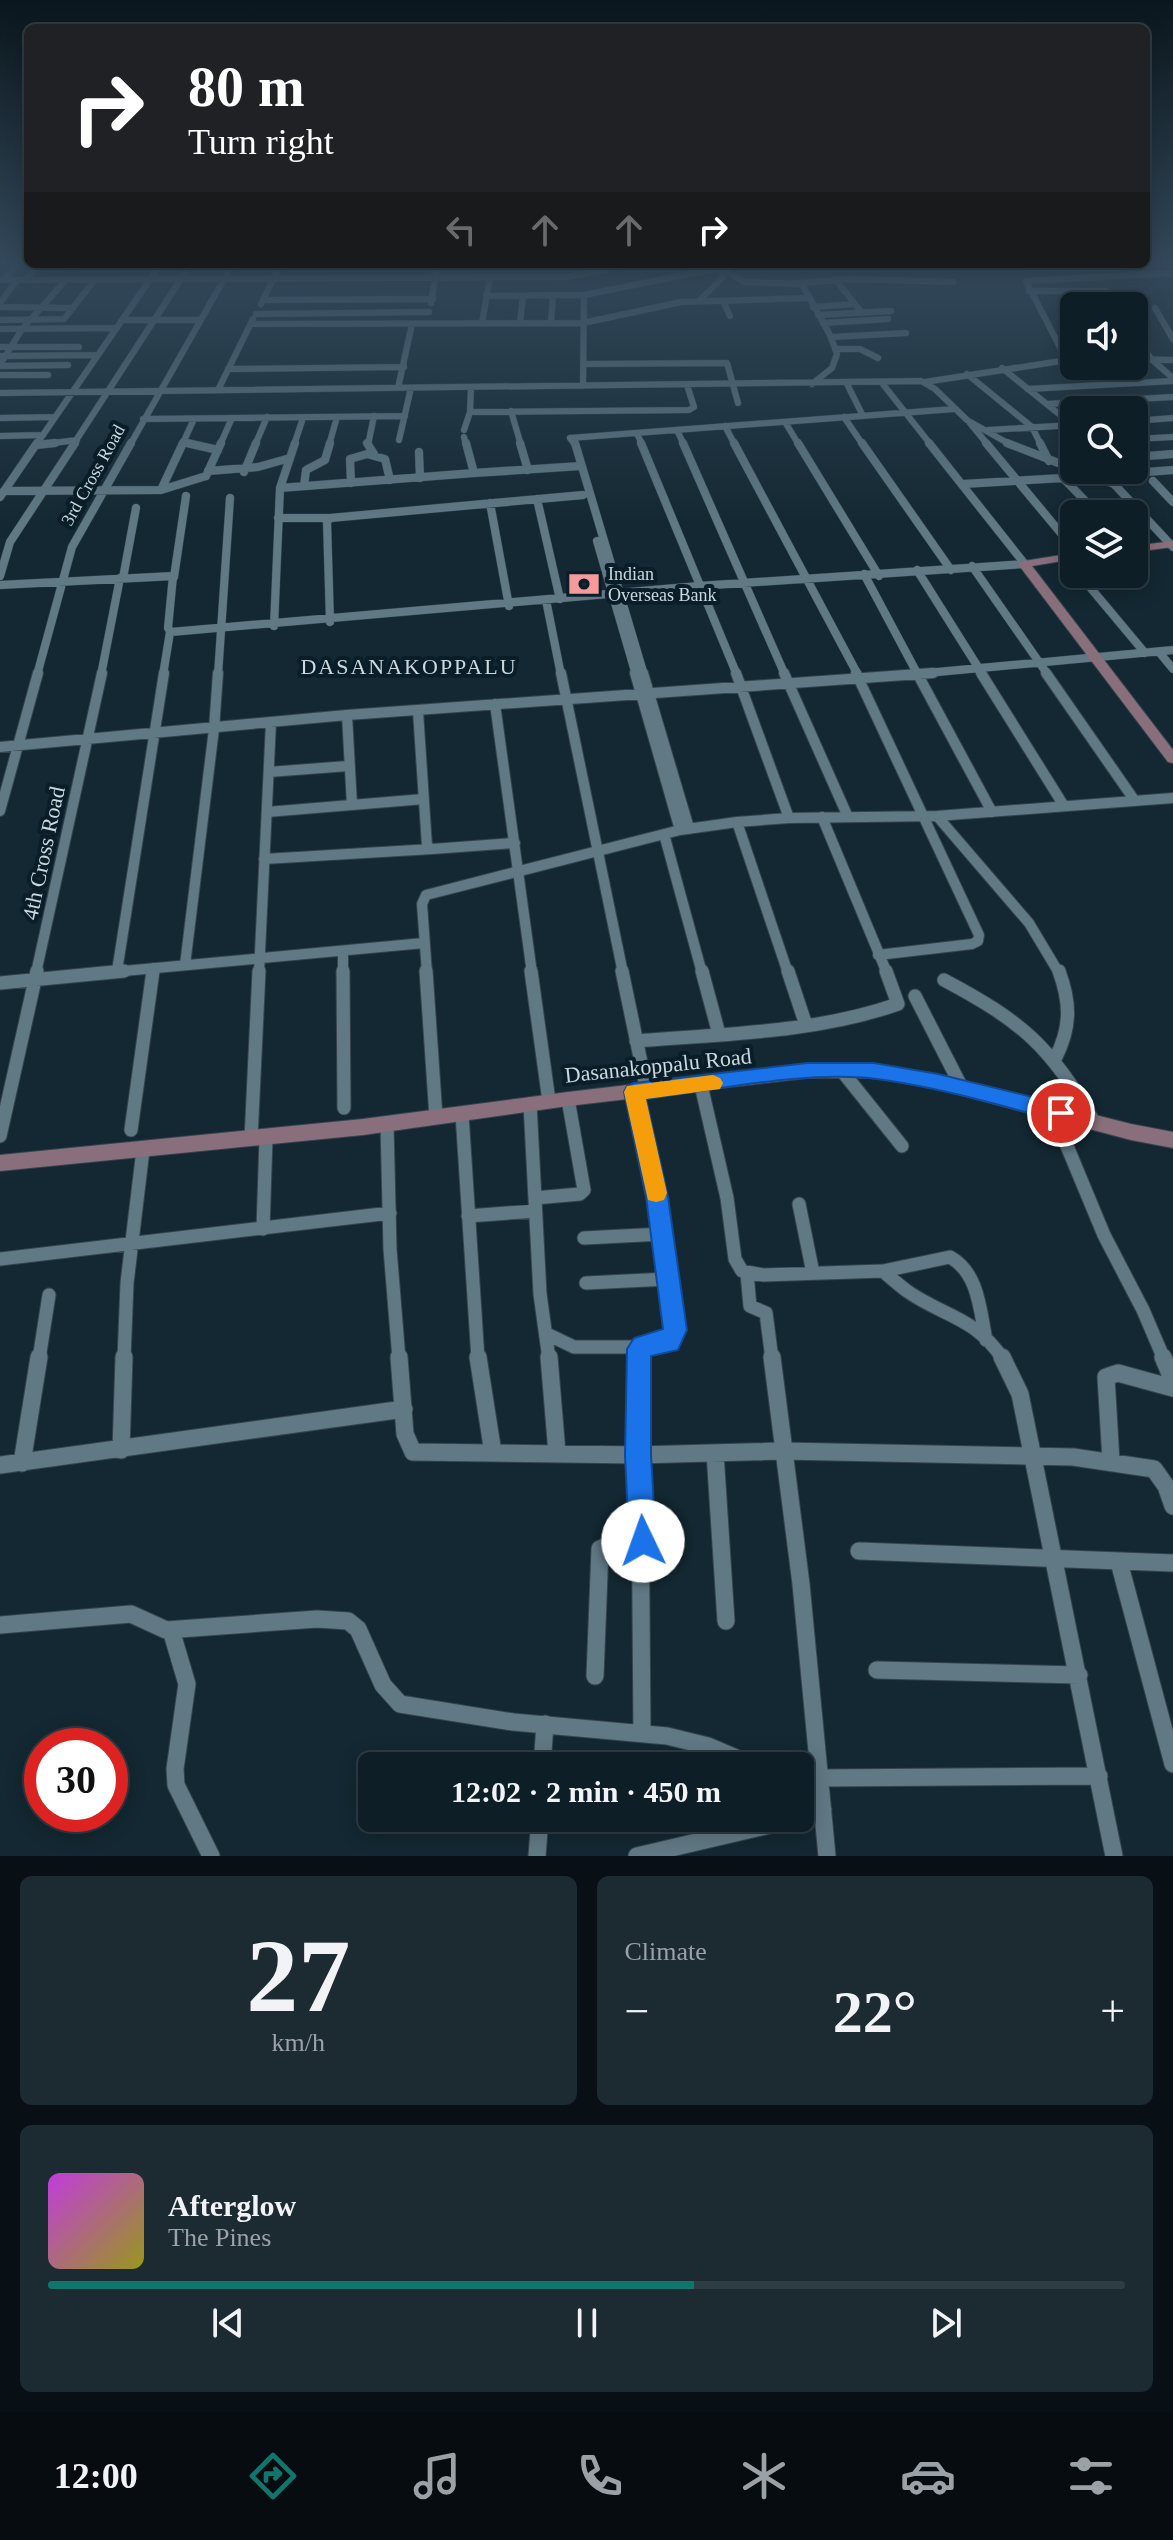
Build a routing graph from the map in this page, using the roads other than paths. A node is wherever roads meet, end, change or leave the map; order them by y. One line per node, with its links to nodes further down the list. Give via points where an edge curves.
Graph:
1 (100, 352): 10 (street)
2 (134, 352): 38 (street)
3 (181, 352): 39 (street, 3rd Cross Road)
4 (237, 352): 21 (street)
5 (407, 352): 19 (street)
6 (584, 352): 16 (street)
7 (836, 352): 28 (street, via 834,364)
8 (865, 352): 12 (street)
9 (1148, 354): 13 (street)
10 (97, 355): 11 (street); 40 (street)
11 (2, 356): 17 (street)
12 (878, 358)
13 (1151, 359): 15 (street); 25 (street)
14 (1060, 360): 20 (street)
15 (1173, 360)
16 (585, 364): 31 (street, via 727,363); 32 (street)
17 (0, 365): 18 (street)
18 (68, 365)
19 (404, 367): 21 (street); 34 (street)
20 (1002, 368): 22 (street); 36 (street)
21 (228, 369): 37 (street)
22 (967, 374): 26 (street); 68 (street)
23 (0, 375): 24 (street)
24 (48, 375)
25 (1173, 379): 36 (street)
26 (925, 382): 27 (street); 45 (street)
27 (882, 383): 29 (street); 48 (street)
28 (812, 384): 29 (street); 31 (street)
29 (847, 384): 52 (street)
30 (687, 385): 31 (street); 32 (street); 46 (street, via 694,407 689,410)
31 (732, 385): 43 (street)
32 (583, 386): 33 (street)
33 (471, 387): 35 (street); 47 (street)
34 (398, 388): 35 (street); 37 (street)
35 (411, 388): 51 (street)
36 (1028, 389): 44 (street)
37 (218, 390): 39 (street)
38 (108, 391): 39 (street); 40 (street); 77 (street)
39 (159, 391): 62 (street, 3rd Cross Road)
40 (72, 392): 41 (street); 54 (street)
41 (0, 393)
42 (1173, 397): 44 (street)
43 (738, 403)
44 (1047, 404): 49 (street)
45 (954, 409): 48 (street); 53 (street)
46 (511, 411): 47 (street); 91 (street)
47 (470, 412): 95 (street, via 464,434)
48 (907, 413): 52 (street); 103 (street)
49 (1060, 414)
50 (374, 416): 51 (street); 56 (street); 84 (street, via 367,443)
51 (405, 416): 78 (street)
52 (863, 416): 57 (street)
53 (964, 416): 70 (street); 71 (street)
54 (55, 417): 58 (street); 73 (street)
55 (267, 417): 59 (street); 60 (street); 93 (street)
56 (337, 417): 60 (street); 106 (street, via 325,460 306,470)
57 (844, 417): 65 (street); 128 (street)
58 (0, 418)
59 (232, 418): 63 (street); 82 (street)
60 (303, 418): 87 (street)
61 (1173, 418): 64 (street)
62 (143, 419): 63 (street); 110 (street, 3rd Cross Road)
63 (194, 419): 79 (street)
64 (1148, 420)
65 (785, 422): 66 (street); 130 (street)
66 (725, 426): 69 (street); 135 (street)
67 (1060, 426): 68 (street)
68 (1032, 427): 70 (street); 88 (street)
69 (677, 430): 72 (street); 137 (street)
70 (986, 430): 71 (street); 88 (street)
71 (976, 431): 100 (street)
72 (637, 433): 90 (street, via 570,438); 139 (street)
73 (43, 435): 74 (street); 81 (street)
74 (3, 436): 80 (street)
75 (1173, 437): 76 (street)
76 (1148, 438)
77 (77, 440): 81 (street); 109 (street)
78 (399, 440)
79 (184, 442): 82 (street); 108 (street)
80 (0, 444)
81 (36, 445): 111 (street)
82 (218, 450): 96 (street)
83 (419, 452): 97 (street)
84 (374, 454): 99 (street, via 386,461); 102 (street, via 350,457)
85 (1173, 454): 86 (street)
86 (1148, 456)
87 (290, 458): 93 (street); 107 (street)
88 (1049, 461): 89 (street)
89 (1060, 465)
90 (577, 466): 91 (street); 112 (street); 141 (street)
91 (528, 470): 95 (street)
92 (1173, 470): 94 (street)
93 (244, 472): 96 (street)
94 (1148, 472)
95 (474, 473): 97 (street)
96 (206, 475): 108 (street)
97 (420, 478): 99 (street)
98 (1060, 478): 100 (street)
99 (390, 480): 102 (street)
100 (1015, 481): 103 (street); 122 (street)
101 (1153, 481): 117 (street)
102 (351, 483): 106 (street)
103 (963, 484): 126 (street)
104 (1069, 484): 116 (street)
105 (1113, 484): 123 (street)
106 (304, 486): 107 (street)
107 (280, 488): 120 (street)
108 (161, 490): 110 (street)
109 (44, 492): 110 (street); 111 (street); 131 (street, via 10,542)
110 (103, 492): 136 (street, 3rd Cross Road, via 80,527)
111 (2, 494)
112 (583, 495): 115 (street); 141 (street)
113 (186, 496): 133 (street)
114 (230, 498): 147 (street)
115 (537, 499): 118 (street); 142 (street)
116 (1084, 500)
117 (1173, 502)
118 (490, 503): 121 (street); 144 (street)
119 (136, 508): 134 (street, 4th Cross Road)
120 (278, 518): 121 (street); 146 (street)
121 (330, 518): 145 (street)
122 (1060, 541)
123 (1172, 545): 124 (street)
124 (1148, 548)
125 (1060, 559): 126 (street)
126 (1021, 564): 127 (street); 152 (street)
127 (974, 568): 128 (street); 153 (street)
128 (950, 569): 129 (street)
129 (918, 572): 130 (street); 155 (street)
130 (878, 574): 132 (street)
131 (0, 576)
132 (865, 576): 135 (street); 156 (street)
133 (174, 577): 134 (street); 148 (street)
134 (122, 578): 136 (street); 168 (street, 4th Cross Road)
135 (804, 580): 137 (street); 157 (street)
136 (63, 582): 138 (street); 169 (street, 3rd Cross Road)
137 (748, 584): 139 (street); 158 (street)
138 (0, 585)
139 (700, 588): 141 (street); 159 (street)
140 (1091, 588): 151 (street)
141 (618, 595): 142 (street); 143 (street); 160 (street)
142 (560, 599): 143 (street)
143 (546, 601): 144 (street); 161 (street)
144 (509, 604): 145 (street)
145 (330, 620): 146 (street)
146 (275, 624): 147 (street)
147 (222, 628): 148 (street); 166 (street)
148 (170, 632): 167 (street)
149 (1173, 650): 150 (street)
150 (1159, 652): 151 (street); 154 (street)
151 (1145, 653): 152 (street)
152 (1097, 659): 153 (street); 171 (street)
153 (1040, 663): 155 (street); 176 (street)
154 (1173, 669)
155 (979, 670): 156 (street); 178 (street)
156 (918, 674): 157 (street); 181 (street)
157 (859, 678): 158 (street); 182 (street)
158 (791, 682): 159 (street); 184 (street)
159 (741, 686): 160 (street); 185 (street)
160 (647, 693): 161 (street); 187 (street)
161 (565, 700): 162 (street); 191 (street)
162 (495, 704): 163 (street); 189 (street)
163 (418, 711): 164 (street); 175 (street)
164 (347, 715): 165 (street); 172 (street)
165 (271, 722): 166 (street); 173 (street)
166 (214, 729): 167 (street); 198 (street)
167 (153, 733): 168 (street); 200 (street)
168 (89, 739): 169 (street); 201 (street, 4th Cross Road)
169 (17, 745): 170 (street); 179 (street, 3rd Cross Road)
170 (0, 747)
171 (1173, 759)
172 (348, 766): 173 (street); 177 (street)
173 (269, 772): 180 (street)
174 (1173, 798): 176 (street)
175 (424, 799): 177 (street); 190 (street, via 426,842)
176 (1135, 801): 178 (street)
177 (352, 805): 180 (street)
178 (1064, 806): 181 (street)
179 (0, 811)
180 (267, 812): 192 (street)
181 (992, 812): 182 (street)
182 (930, 816): 184 (street); 196 (street, via 979,938 972,944); 208 (street, via 947,824 1054,961 1067,1014 1066,1036)
183 (822, 817): 184 (street); 185 (street); 196 (street)
184 (848, 817)
185 (789, 818): 186 (street)
186 (737, 822): 187 (street); 205 (street)
187 (684, 829): 188 (street)
188 (664, 834): 191 (street); 206 (street)
189 (515, 843): 190 (street); 193 (street)
190 (432, 849): 192 (street)
191 (595, 850): 193 (street); 207 (street)
192 (264, 859): 197 (street)
193 (519, 870): 194 (street, via 426,895); 213 (street)
194 (424, 943): 195 (street); 218 (street)
195 (343, 951): 197 (street); 215 (street)
196 (878, 955): 205 (street, via 898,1004)
197 (258, 960): 198 (street); 223 (street)
198 (185, 965): 199 (street)
199 (153, 968): 200 (street); 221 (street)
200 (117, 971): 201 (street)
201 (36, 979): 203 (street); 222 (street, 4th Cross Road)
202 (944, 980): 208 (street, via 1009,1020)
203 (0, 983)
204 (915, 996): 211 (street)
205 (806, 1025): 206 (street)
206 (719, 1034): 207 (street)
207 (636, 1041): 212 (street)
208 (1055, 1059): 219 (street)
209 (842, 1071): 210 (street, Dasanakoppalu Road); 211 (street, Dasanakoppalu Road, via 874,1071); 225 (street)
210 (701, 1085): 212 (street, Dasanakoppalu Road); 239 (street, via 735,1259)
211 (962, 1088): 216 (street, Dasanakoppalu Road)
212 (641, 1091): 213 (street, Dasanakoppalu Road); 233 (street)
213 (558, 1100): 214 (street, Dasanakoppalu Road); 228 (street, via 584,1190)
214 (530, 1104): 217 (street, Dasanakoppalu Road); 228 (street)
215 (344, 1108)
216 (1052, 1110): 219 (street, Dasanakoppalu Road); 246 (street)
217 (462, 1114): 218 (street, Dasanakoppalu Road); 231 (street)
218 (436, 1117): 220 (street, Dasanakoppalu Road)
219 (1094, 1122): 224 (street, Dasanakoppalu Road)
220 (387, 1124): 223 (street, Dasanakoppalu Road); 230 (street)
221 (131, 1130)
222 (0, 1136)
223 (258, 1138): 226 (street, Dasanakoppalu Road); 232 (street)
224 (1173, 1140)
225 (902, 1146)
226 (143, 1150): 227 (street, Dasanakoppalu Road); 235 (street)
227 (0, 1163)
228 (535, 1204): 231 (street); 243 (street)
229 (799, 1204): 238 (street)
230 (390, 1213): 232 (street); 248 (street)
231 (468, 1216): 251 (street, via 479,1375)
232 (263, 1229): 235 (street)
233 (662, 1234): 234 (street); 240 (street)
234 (584, 1238)
235 (131, 1244): 236 (street); 249 (street)
236 (0, 1259)
237 (883, 1271): 238 (street); 244 (street, via 908,1292 960,1317); 244 (street, via 950,1257 959,1260 968,1272)
238 (813, 1273): 239 (street)
239 (747, 1274): 250 (street, via 750,1306 766,1313)
240 (668, 1279): 241 (street); 245 (street, via 674,1336 669,1342)
241 (586, 1283)
242 (49, 1295): 257 (street)
243 (547, 1334): 245 (street, via 574,1347); 252 (street)
244 (986, 1340): 255 (street, via 1002,1356 1020,1394)
245 (641, 1347): 254 (street)
246 (1173, 1381)
247 (1173, 1388): 256 (street, via 1118,1373 1106,1377)
248 (404, 1409): 249 (street); 251 (street, via 405,1434 413,1452)
249 (121, 1450): 257 (street)
250 (783, 1451): 253 (street); 255 (street); 277 (street)
251 (493, 1453): 252 (street)
252 (557, 1453): 254 (street)
253 (715, 1453): 254 (street); 265 (street)
254 (638, 1455): 260 (street)
255 (1034, 1457): 256 (street); 262 (street)
256 (1111, 1461): 259 (street, via 1154,1469)
257 (22, 1463): 258 (street)
258 (0, 1465)
259 (1173, 1506)
260 (643, 1541): 270 (street, via 600,1549); 272 (street)
261 (859, 1551): 262 (street)
262 (1055, 1561): 263 (street); 269 (street)
263 (1119, 1562): 264 (street); 275 (street)
264 (1173, 1563)
265 (726, 1621)
266 (0, 1625): 267 (street, via 131,1614)
267 (171, 1630): 271 (street, via 348,1621 358,1629 383,1685 400,1704); 284 (street, via 187,1684 176,1785)
268 (877, 1670): 269 (street)
269 (1079, 1675): 276 (street)
270 (595, 1676)
271 (545, 1724): 272 (street); 273 (street)
272 (642, 1732): 274 (street)
273 (543, 1752)
274 (722, 1752)
275 (1173, 1764)
276 (1099, 1776): 277 (street); 288 (street)
277 (821, 1778): 279 (street)
278 (814, 1804): 279 (street)
279 (823, 1810): 280 (street); 287 (street)
280 (814, 1813)
281 (539, 1832): 285 (street)
282 (760, 1832): 283 (street)
283 (715, 1848): 286 (street, via 677,1845)
284 (211, 1856)
285 (537, 1856)
286 (637, 1856)
287 (827, 1856)
288 (1114, 1856)

